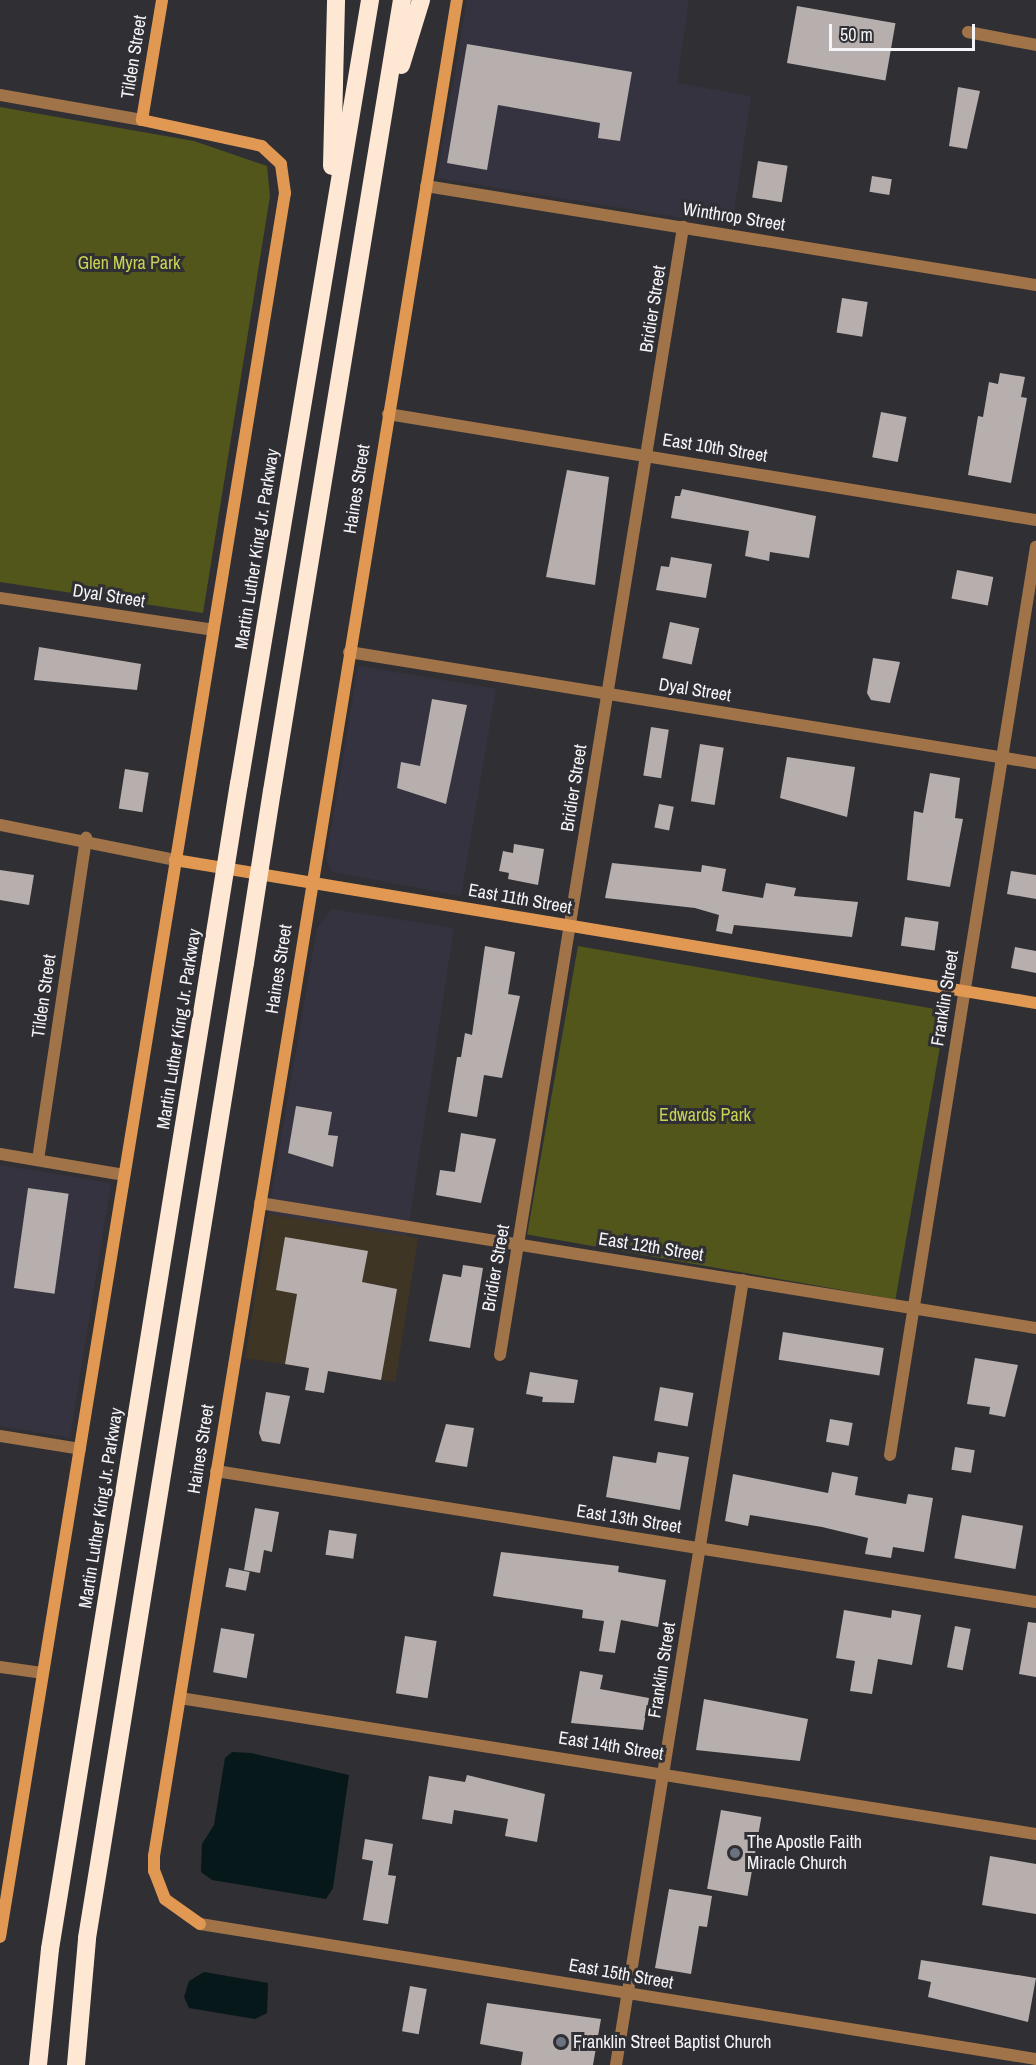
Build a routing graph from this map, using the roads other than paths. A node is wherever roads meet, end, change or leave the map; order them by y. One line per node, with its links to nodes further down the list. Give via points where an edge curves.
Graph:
1 (162, 0): 10 (street, Tilden Street)
2 (336, 0): 14 (highway, via 338,51)
3 (370, 0): 14 (highway, Martin Luther King Jr. Parkway)
4 (402, 0): 11 (highway)
5 (421, 0): 11 (highway)
6 (457, 0): 12 (street, Haines Street)
7 (968, 32): 8 (street)
8 (1036, 45)
9 (0, 95): 10 (street)
10 (142, 120): 21 (street, via 262,146 281,164 285,177)
11 (381, 127): 59 (highway, bridge, via 87,1938)
12 (426, 186): 13 (street, Winthrop Street); 16 (street, Haines Street)
13 (682, 227): 15 (street, Winthrop Street); 17 (street, Bridier Street)
14 (326, 261): 58 (highway, Martin Luther King Jr. Parkway, bridge, via 50,1949)
15 (1036, 285)
16 (388, 414): 17 (street, East 10th Street); 22 (street, Haines Street)
17 (645, 456): 18 (street, East 10th Street); 23 (street, Bridier Street)
18 (1036, 520)
19 (1036, 547): 24 (street, Franklin Street)
20 (0, 598): 21 (street, Dyal Street)
21 (213, 630): 28 (street)
22 (349, 652): 23 (street, Dyal Street); 29 (street, Haines Street)
23 (608, 694): 24 (street, Dyal Street); 30 (street, Bridier Street)
24 (1002, 758): 25 (street, Dyal Street); 31 (street, Franklin Street)
25 (1036, 763)
26 (0, 825): 27 (street, East 11th Street)
27 (86, 838): 28 (street, East 11th Street); 34 (street, Tilden Street)
28 (175, 860): 29 (street, East 11th Street); 35 (street)
29 (311, 882): 30 (street, East 11th Street); 36 (street, Haines Street)
30 (570, 926): 31 (street, East 11th Street); 37 (street, Bridier Street)
31 (965, 991): 32 (street, East 11th Street); 39 (street, Franklin Street)
32 (1036, 1003)
33 (0, 1154): 34 (street)
34 (38, 1160): 35 (street)
35 (124, 1175): 43 (street)
36 (260, 1203): 37 (street, East 12th Street); 45 (street, Haines Street)
37 (519, 1243): 38 (street, East 12th Street); 41 (street, Bridier Street)
38 (743, 1280): 39 (street, East 12th Street); 46 (street, Franklin Street)
39 (913, 1308): 40 (street, East 12th Street); 44 (street, Franklin Street)
40 (1036, 1328)
41 (500, 1355)
42 (0, 1436): 43 (street)
43 (80, 1449): 49 (street)
44 (890, 1455)
45 (216, 1471): 46 (street, East 13th Street); 50 (street, Haines Street)
46 (701, 1548): 47 (street, East 13th Street); 51 (street, Franklin Street)
47 (1036, 1602)
48 (0, 1667): 49 (street)
49 (42, 1673): 53 (street)
50 (180, 1698): 51 (street, East 14th Street); 54 (street, Haines Street, via 154,1871 175,1910)
51 (664, 1773): 52 (street, East 14th Street); 56 (street, Franklin Street)
52 (1036, 1834)
53 (4, 1892): 55 (street)
54 (200, 1924): 56 (street, East 15th Street)
55 (0, 1937)
56 (627, 1993): 57 (street, East 15th Street); 60 (street, Franklin Street)
57 (1036, 2059)
58 (38, 2065)
59 (76, 2065)
60 (616, 2065)

